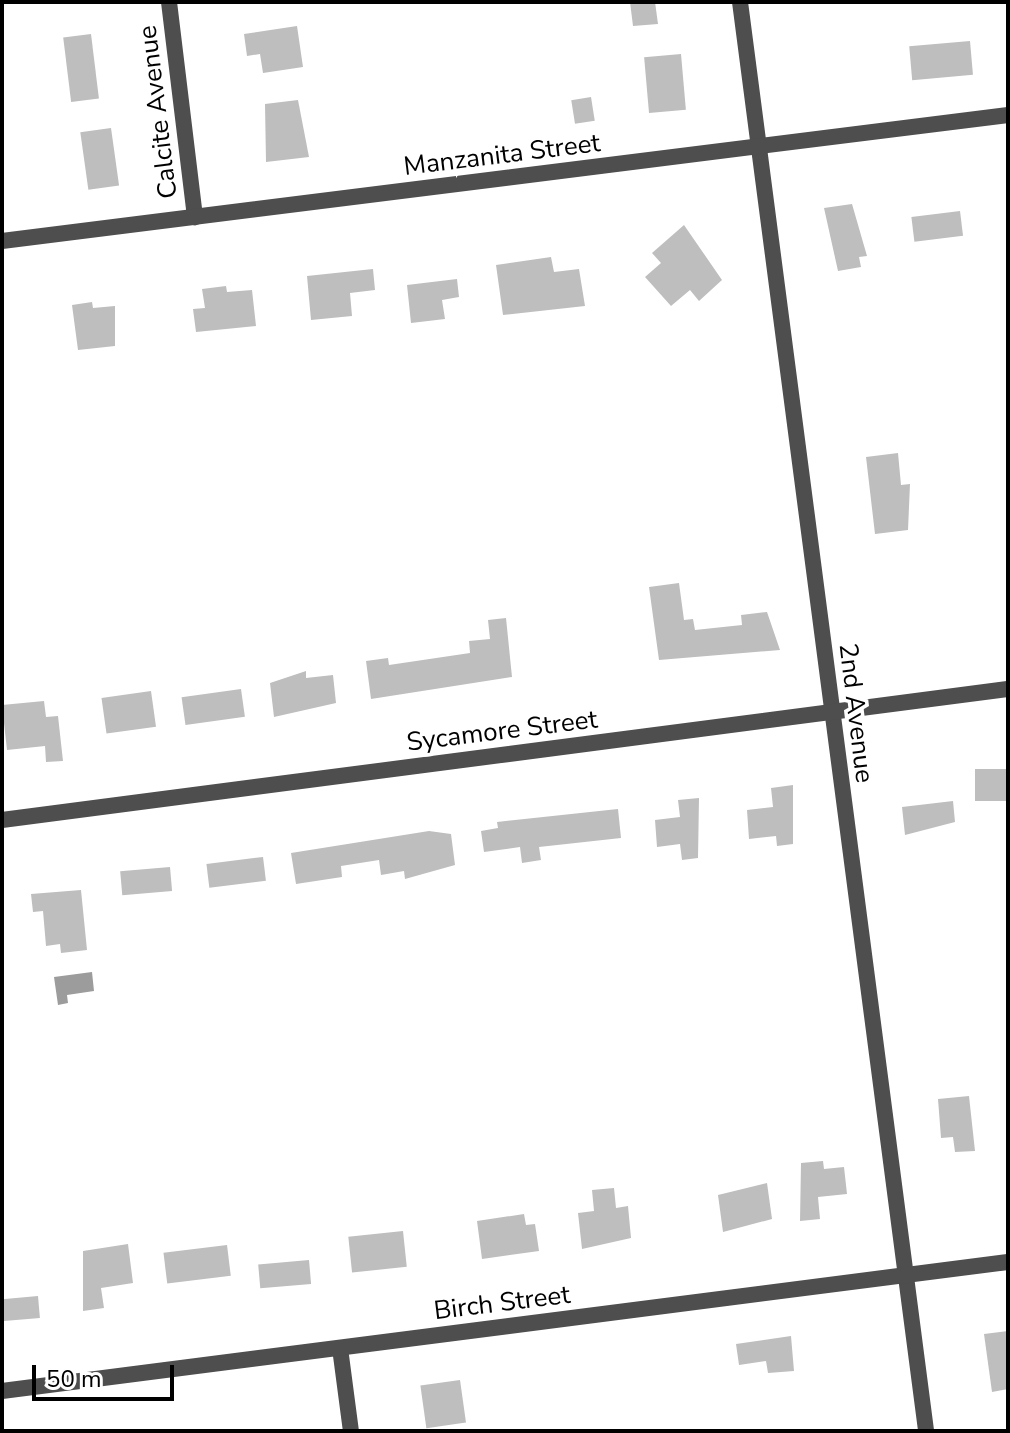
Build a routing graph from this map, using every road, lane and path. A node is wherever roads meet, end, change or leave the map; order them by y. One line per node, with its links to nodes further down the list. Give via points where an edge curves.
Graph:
1 (169, 2): 5 (street, Calcite Avenue)
2 (740, 2): 4 (street, 2nd Avenue)
3 (1008, 115): 4 (street, Manzanita Street)
4 (758, 147): 5 (street, Manzanita Street); 8 (street, 2nd Avenue)
5 (195, 217): 6 (street, Manzanita Street)
6 (2, 241)
7 (1008, 689): 8 (street, Sycamore Street)
8 (831, 712): 9 (street, Sycamore Street); 11 (street, 2nd Avenue)
9 (2, 820)
10 (1008, 1262): 11 (street, Birch Street)
11 (906, 1276): 12 (street, Birch Street); 15 (street, 2nd Avenue)
12 (340, 1348): 13 (street, Birch Street); 14 (street)
13 (2, 1391)
14 (351, 1431)
15 (926, 1431)

